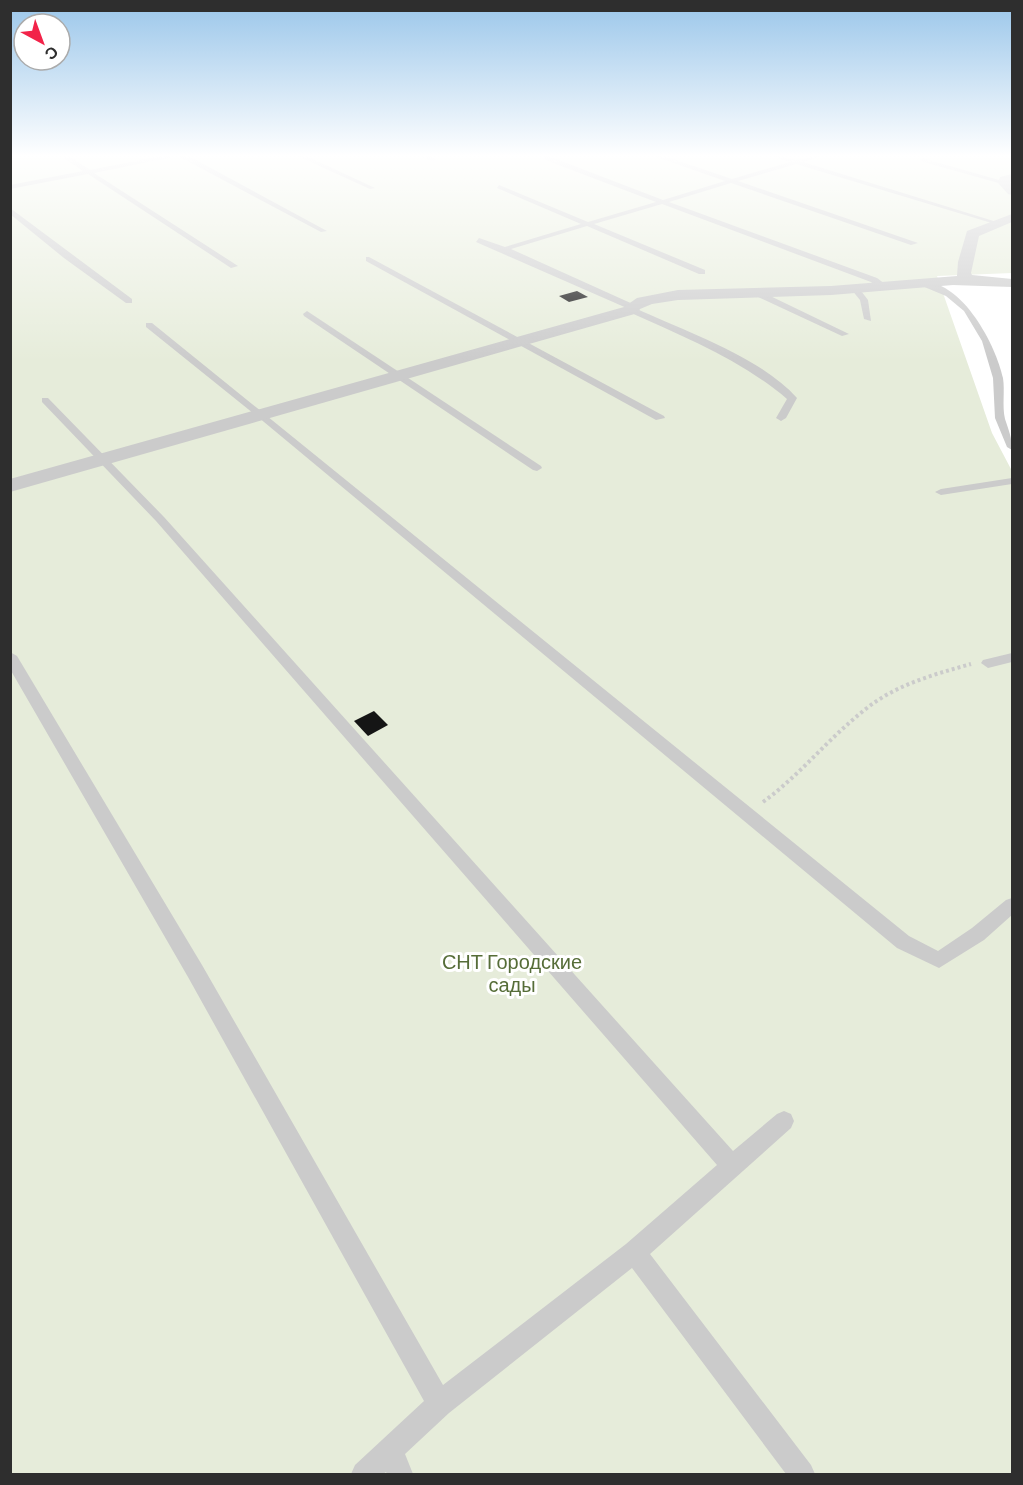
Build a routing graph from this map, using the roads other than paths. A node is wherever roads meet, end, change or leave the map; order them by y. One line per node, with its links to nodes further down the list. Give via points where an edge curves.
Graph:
1 (26, 223): 22 (lane)
2 (168, 223): 14 (lane)
3 (309, 223): 9 (lane)
4 (589, 223): 12 (lane)
5 (590, 223): 15 (lane)
6 (721, 223): 19 (lane)
7 (856, 223): 11 (lane)
8 (997, 223): 16 (street, via 972,234 963,270)
9 (323, 231)
10 (479, 240): 12 (lane)
11 (914, 243)
12 (506, 250): 23 (lane)
13 (369, 259): 28 (lane)
14 (234, 266)
15 (702, 272)
16 (966, 279): 17 (street); 18 (street)
17 (925, 284): 19 (street); 34 (lane, via 949,294 967,310 986,341 998,378 1000,418)
18 (1012, 284)
19 (882, 286): 20 (street)
20 (855, 289): 21 (street); 25 (lane, via 864,300)
21 (757, 293): 23 (street, via 678,295 647,301); 27 (lane)
22 (129, 301)
23 (632, 309): 28 (street); 33 (lane, via 777,383 792,398)
24 (307, 314): 29 (lane)
25 (868, 319)
26 (149, 325): 31 (lane)
27 (845, 334)
28 (520, 341): 29 (street); 32 (lane)
29 (399, 376): 31 (street); 36 (lane)
30 (45, 400): 35 (lane)
31 (262, 415): 35 (street); 43 (lane, via 903,942 939,960)
32 (660, 418)
33 (781, 418)
34 (1012, 447)
35 (102, 460): 38 (street); 45 (lane, via 160,519)
36 (537, 468)
37 (1012, 481): 39 (lane)
38 (10, 486)
39 (941, 492)
40 (10, 656): 47 (lane, via 195,971)
41 (1012, 658): 42 (lane)
42 (988, 663)
43 (1012, 905)
44 (784, 1121): 45 (lane)
45 (732, 1166): 46 (lane)
46 (634, 1251): 47 (lane); 51 (lane)
47 (440, 1404): 48 (lane)
48 (391, 1450): 49 (lane); 50 (lane)
49 (364, 1474)
50 (400, 1474)
51 (802, 1474)

